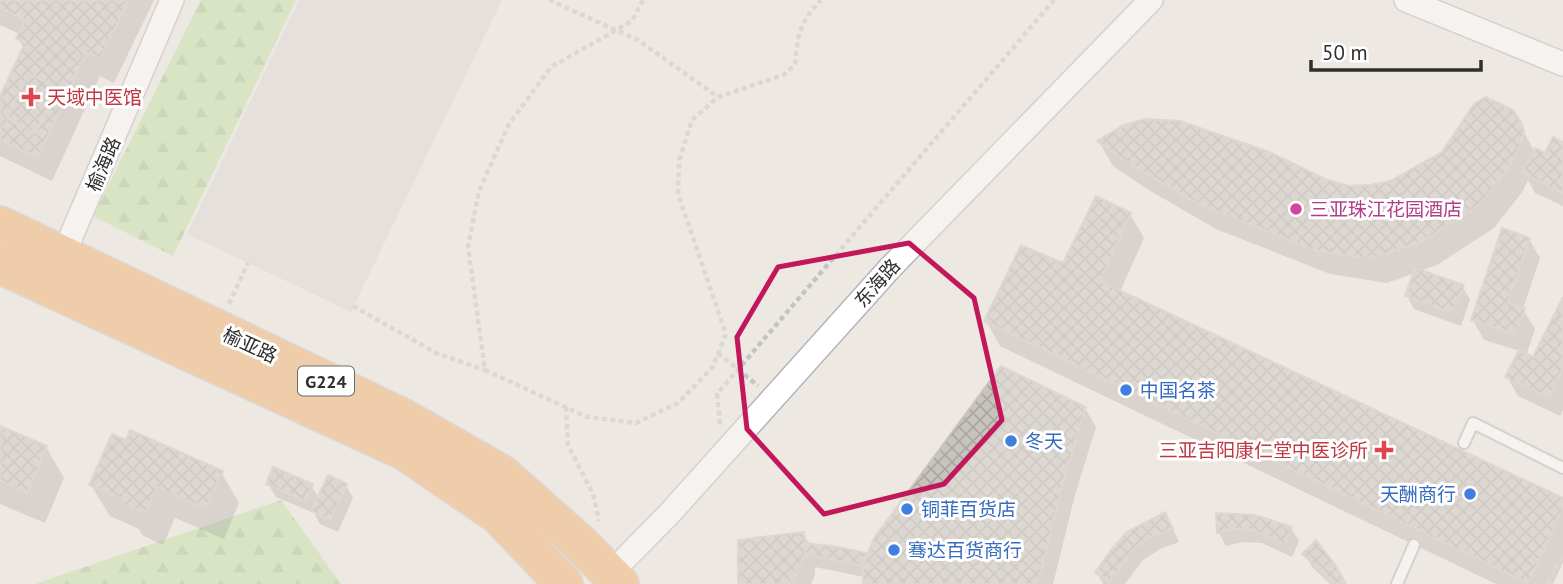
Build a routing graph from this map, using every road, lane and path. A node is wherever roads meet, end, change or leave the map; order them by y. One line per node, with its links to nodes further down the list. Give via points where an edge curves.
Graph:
1 (172, 0): 12 (street, 榆海路)
2 (549, 0): 8 (path)
3 (643, 0): 8 (path, via 632,21)
4 (821, 0): 10 (path, via 805,17 795,65 783,75)
5 (1055, 0): 20 (path)
6 (1151, 0): 21 (street, 东海路, via 890,268)
7 (1406, 0): 9 (street)
8 (615, 30): 10 (path, via 638,40); 19 (path, via 551,67 509,124 479,191 468,247)
9 (1563, 64)
10 (718, 97): 18 (path, via 692,120 679,161 678,194 726,334)
11 (0, 225): 12 (highway, 榆亚路 / G224)
12 (63, 256): 15 (street, 榆海路); 17 (highway, 榆亚路 / G224)
13 (248, 263): 17 (path)
14 (0, 265): 15 (highway, 榆亚路 / G224)
15 (48, 289): 29 (highway, 榆亚路 / G224, via 404,451 498,515)
16 (354, 306): 19 (path, via 436,353)
17 (217, 329): 28 (highway, 榆亚路 / G224, via 402,417 502,474)
18 (718, 353): 20 (path); 22 (path, via 712,368 678,403 636,423 587,417)
19 (485, 370): 22 (path)
20 (738, 370): 21 (path); 24 (path, via 717,394)
21 (773, 398): 24 (street, 东海路)
22 (566, 407): 28 (path, via 568,445 593,494)
23 (1464, 443): 25 (lane, via 1473,423)
24 (723, 455): 28 (street, 东海路)
25 (1563, 468)
26 (1414, 545): 30 (lane)
27 (1563, 553): 31 (path)
28 (615, 578)
29 (564, 584)
30 (1397, 584)
31 (1548, 584)

